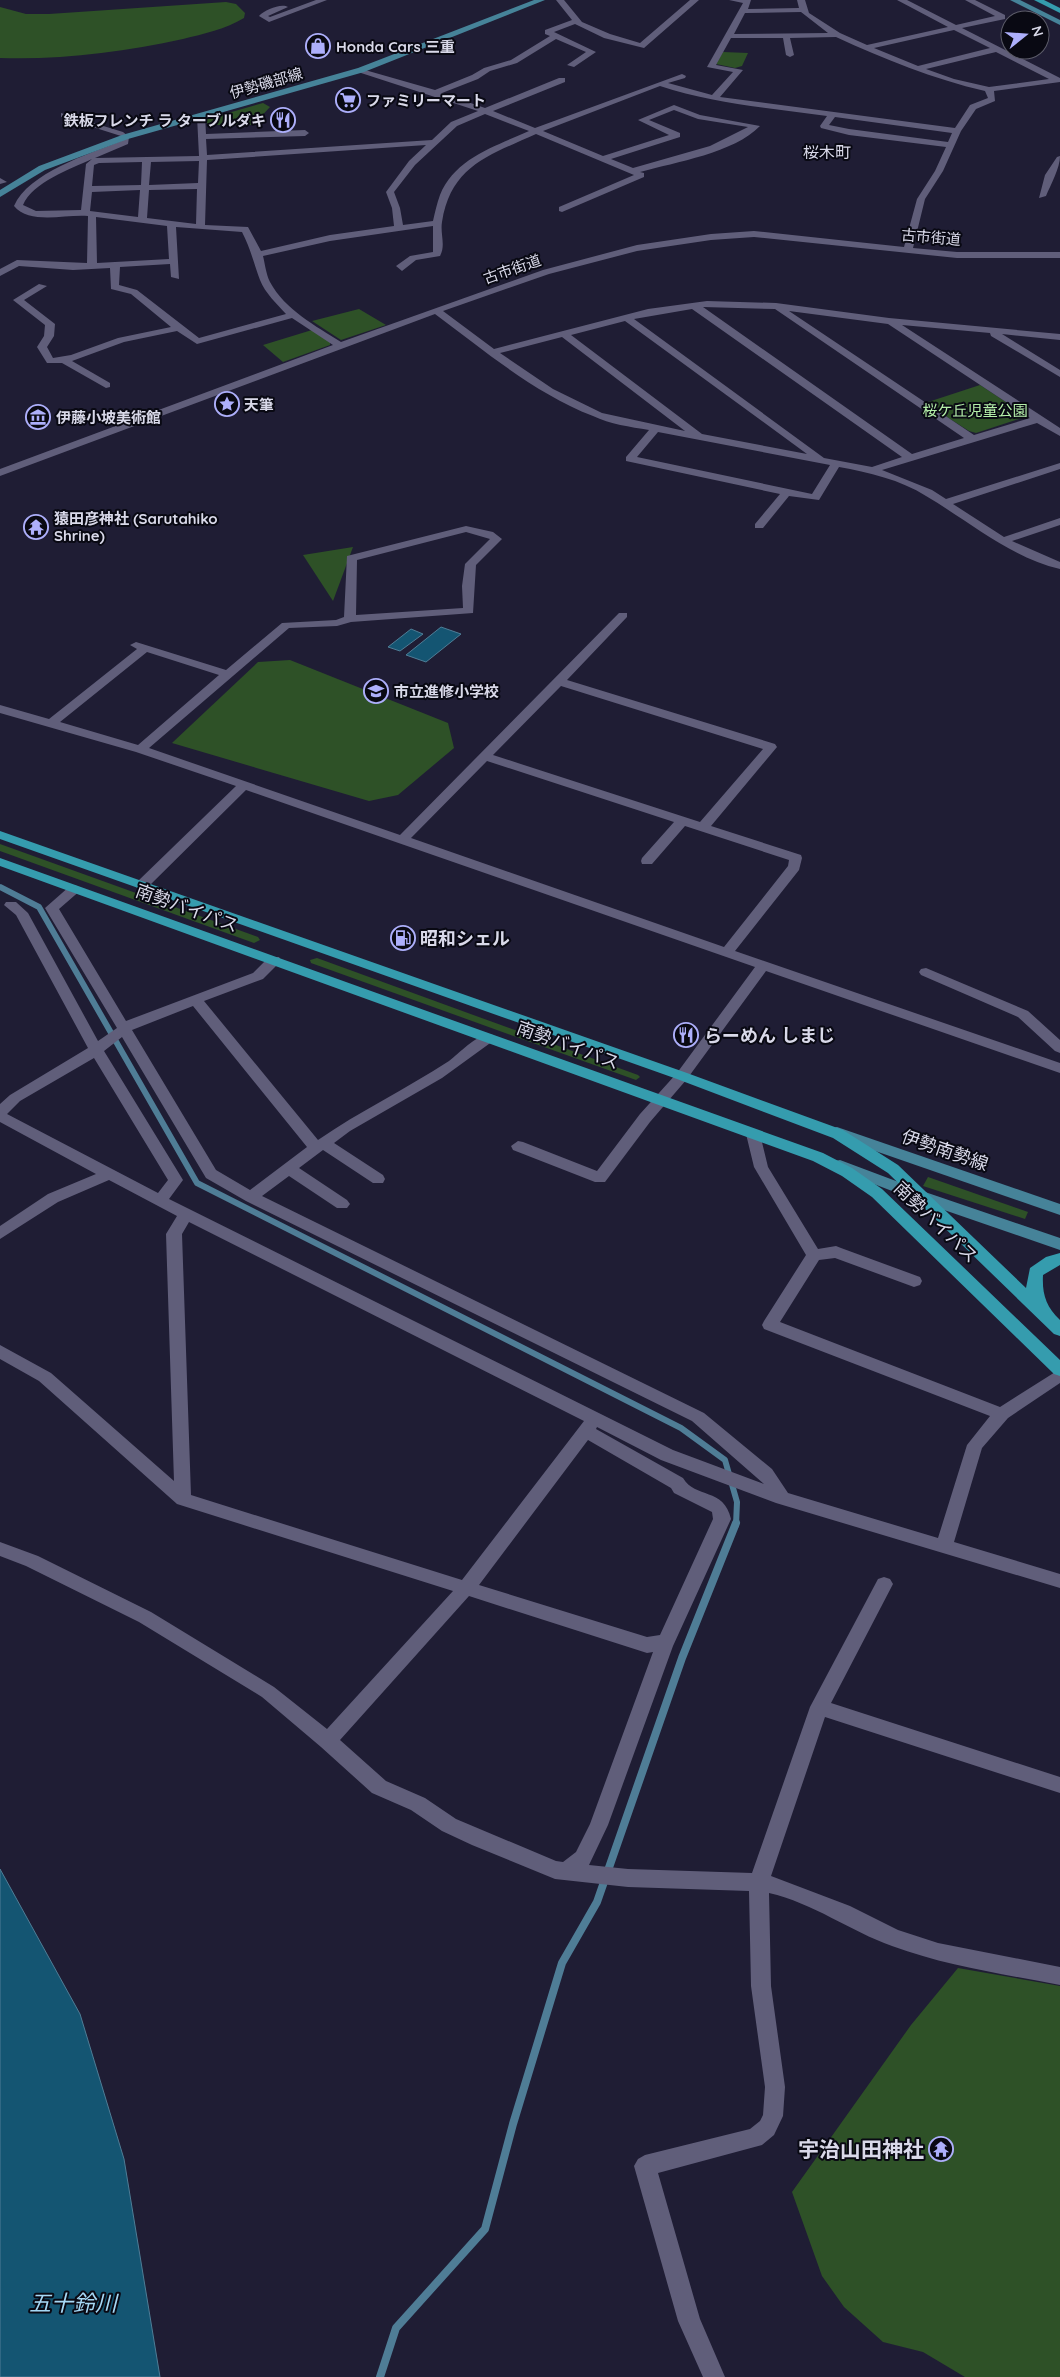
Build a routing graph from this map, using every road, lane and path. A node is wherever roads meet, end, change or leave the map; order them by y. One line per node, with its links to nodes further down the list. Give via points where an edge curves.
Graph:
1 (323, 0): 14 (street, via 282,17 269,20 263,16)
2 (527, 0): 45 (main road, 伊勢磯部線, via 353,67)
3 (541, 0): 30 (main road, 伊勢磯部線)
4 (560, 0): 18 (street)
5 (695, 0): 18 (street, via 641,46 595,32)
6 (733, 0): 16 (street, via 748,2)
7 (801, 0): 15 (street)
8 (901, 0): 20 (street)
9 (969, 0): 20 (street, via 1002,17)
10 (1014, 0): 19 (main road)
11 (1038, 0): 17 (highway)
12 (1051, 0): 13 (highway)
13 (1060, 4)
14 (284, 7)
15 (803, 10): 16 (street); 21 (street, via 811,19)
16 (744, 11): 23 (street)
17 (1060, 11)
18 (575, 21): 22 (street, via 548,32)
19 (1060, 22)
20 (956, 28): 25 (street); 26 (street)
21 (837, 35): 24 (street); 25 (street)
22 (556, 36): 28 (street, via 592,52); 36 (street, via 506,65 494,65 475,77)
23 (728, 36): 24 (street); 37 (street, via 711,67 739,70)
24 (786, 36): 27 (street)
25 (866, 48): 29 (street)
26 (997, 49): 29 (street); 33 (street)
27 (790, 54)
28 (571, 65)
29 (918, 68): 35 (street, via 970,86)
30 (361, 70): 36 (street); 41 (main road, 伊勢磯部線)
31 (682, 76): 34 (street)
32 (562, 80): 38 (street)
33 (1058, 80): 35 (street)
34 (660, 83): 37 (street, via 693,94); 42 (street)
35 (989, 89): 43 (street, via 992,99 974,107)
36 (435, 93): 38 (street)
37 (715, 97): 39 (street)
38 (484, 111): 42 (street); 47 (street, via 454,124)
39 (832, 114): 43 (street); 48 (street, via 824,126)
40 (64, 115): 45 (street)
41 (201, 116): 45 (main road, 伊勢磯部線); 46 (street)
42 (537, 130): 51 (street); 64 (street, via 470,162 445,194)
43 (957, 130): 48 (street)
44 (305, 133): 46 (street)
45 (123, 136): 54 (main road, 伊勢磯部線, via 58,155); 58 (main road, 伊勢磯部線, via 42,168); 61 (street, via 125,142 76,163 33,187 18,204 23,210 35,214)
46 (202, 138): 49 (street)
47 (435, 142): 49 (street); 66 (street, via 412,163 390,192)
48 (950, 145): 67 (street, via 939,171 921,199)
49 (203, 158): 50 (street); 55 (street)
50 (147, 159): 56 (street); 57 (street, via 97,160 90,164)
51 (602, 159): 53 (street); 53 (street, via 677,135 642,121 669,108 698,117 756,126 716,145)
52 (1060, 159): 59 (street)
53 (632, 171): 60 (street, via 640,175)
54 (1, 183)
55 (201, 186): 56 (street); 65 (street)
56 (146, 188): 57 (street); 62 (street)
57 (87, 189): 61 (street)
58 (0, 194)
59 (1042, 196)
60 (562, 208)
61 (89, 213): 62 (street); 72 (street)
62 (142, 220): 63 (street)
63 (171, 223): 65 (street); 70 (street)
64 (437, 223): 66 (street); 73 (street, via 437,254 405,261)
65 (200, 227): 68 (street, via 245,229)
66 (399, 227): 68 (street)
67 (908, 250): 69 (street, 古市街道, via 978,256); 79 (street, 古市街道, via 775,235 711,237 606,255)
68 (258, 254): 80 (street, via 266,281 276,298)
69 (1060, 255)
70 (174, 261): 71 (street); 75 (street)
71 (115, 265): 72 (street); 83 (street, via 114,287 132,292)
72 (92, 266): 74 (street, via 17,262)
73 (402, 268)
74 (0, 274)
75 (176, 277)
76 (42, 286): 91 (street, via 18,300 50,324 49,336 42,348 46,356 50,361)
77 (693, 305): 78 (street); 81 (street); 99 (street)
78 (776, 306): 82 (street); 98 (street)
79 (436, 310): 88 (street, 古市街道); 90 (street)
80 (293, 315): 83 (street, via 197,341); 88 (street)
81 (626, 318): 85 (street); 100 (street)
82 (889, 321): 84 (street); 94 (street)
83 (179, 328): 91 (street, via 115,341)
84 (991, 332): 86 (street); 92 (street)
85 (564, 334): 90 (street); 97 (street)
86 (1040, 335): 87 (street); 89 (street)
87 (1060, 337)
88 (340, 346): 104 (street, 古市街道)
89 (1060, 348)
90 (493, 352): 95 (street, via 576,408 604,419)
91 (65, 361): 93 (street)
92 (1060, 374)
93 (106, 386)
94 (1038, 419): 96 (street); 98 (street)
95 (656, 429): 97 (street); 105 (street, via 630,459)
96 (1060, 433)
97 (700, 437): 100 (street)
98 (972, 439): 99 (street)
99 (910, 458): 103 (street)
100 (820, 460): 101 (street)
101 (836, 463): 103 (street); 105 (street, via 815,498)
102 (1060, 466): 106 (street)
103 (872, 470): 106 (street, via 921,489)
104 (0, 473)
105 (787, 492): 108 (street)
106 (944, 503): 109 (street)
107 (1060, 521): 109 (street)
108 (759, 526)
109 (1002, 541): 110 (street)
110 (1060, 566)
111 (623, 615): 114 (street)
112 (350, 619): 112 (street, via 469,611 471,564 497,539 466,528 352,558); 113 (street, via 337,623 286,625)
113 (227, 674): 116 (street, via 140,646); 117 (street)
114 (559, 681): 118 (street); 121 (street, via 771,746)
115 (0, 709): 116 (street)
116 (51, 724): 117 (street)
117 (140, 749): 119 (street)
118 (484, 756): 120 (street); 123 (street)
119 (244, 785): 123 (street); 126 (street)
120 (684, 820): 121 (street); 124 (street)
121 (703, 827): 129 (street, via 796,858 794,867)
122 (0, 835): 126 (highway, 南勢バイパス)
123 (403, 839): 129 (street)
124 (647, 861)
125 (0, 862): 127 (highway, 南勢バイパス)
126 (142, 885): 139 (highway, 南勢バイパス)
127 (75, 889): 130 (highway, 南勢バイパス); 134 (street, via 52,908)
128 (11, 905): 136 (street, via 21,913)
129 (727, 952): 131 (street)
130 (274, 960): 133 (street, via 258,976); 135 (highway, 南勢バイパス)
131 (762, 965): 138 (street); 139 (street)
132 (926, 972): 137 (street, via 1023,1014)
133 (196, 1000): 134 (street, via 131,1024); 144 (street, via 311,1142)
134 (122, 1031): 136 (street); 150 (street, via 211,1174)
135 (488, 1038): 140 (highway, 南勢バイパス); 144 (street, via 473,1052 345,1127)
136 (98, 1048): 141 (street, via 15,1098); 152 (street, via 176,1180)
137 (1060, 1048)
138 (1060, 1068)
139 (682, 1076): 140 (street); 142 (highway, 南勢バイパス)
140 (660, 1100): 143 (highway, 南勢バイパス); 145 (street, via 600,1178)
141 (0, 1114): 148 (street)
142 (817, 1125): 151 (highway, 南勢バイパス, via 866,1150 893,1169); 154 (main road, 伊勢南勢線)
143 (753, 1134): 146 (highway, 南勢バイパス); 158 (street, via 761,1167)
144 (321, 1145): 147 (street); 149 (street)
145 (518, 1146)
146 (818, 1157): 151 (main road); 164 (highway, 南勢バイパス, via 877,1193)
147 (289, 1168): 150 (street); 153 (street)
148 (109, 1174): 152 (street); 156 (street, via 53,1198)
149 (378, 1179)
150 (251, 1197): 168 (street, via 698,1417 766,1474)
151 (923, 1197): 157 (main road); 161 (highway, 南勢バイパス)
152 (160, 1201): 155 (street)
153 (342, 1204)
154 (1060, 1210)
155 (186, 1213): 167 (street); 169 (street, via 174,1234)
156 (0, 1233)
157 (1060, 1244)
158 (814, 1255): 160 (street, via 836,1252); 166 (street, via 770,1325)
159 (1060, 1259): 161 (highway, via 1050,1261 1035,1272 1034,1290)
160 (914, 1281)
161 (1042, 1312): 162 (highway, 南勢バイパス)
162 (1060, 1330)
163 (0, 1351): 169 (street, via 45,1377)
164 (1060, 1370)
165 (1060, 1375): 166 (street)
166 (1002, 1414): 170 (street, via 975,1445)
167 (590, 1425): 168 (street); 174 (street); 175 (street, via 680,1488 720,1509 722,1518)
168 (782, 1498): 170 (street)
169 (183, 1499): 174 (street)
170 (944, 1546): 172 (street)
171 (0, 1549): 177 (street, via 32,1561 145,1617 268,1692)
172 (1060, 1581)
173 (884, 1584): 176 (street)
174 (467, 1587): 175 (street, via 648,1645); 177 (street)
175 (666, 1642): 179 (street, via 599,1825)
176 (819, 1707): 178 (street); 180 (street)
177 (328, 1741): 179 (street, via 380,1787 418,1804 449,1825 555,1870)
178 (1060, 1785)
179 (574, 1872): 180 (street, via 628,1878)
180 (760, 1882): 181 (street, via 782,1887 843,1912 894,1938 938,1952); 182 (street, via 761,1986 775,2087 773,2116 767,2128 755,2138 645,2166 689,2321)
181 (1060, 1976)
182 (714, 2377)

